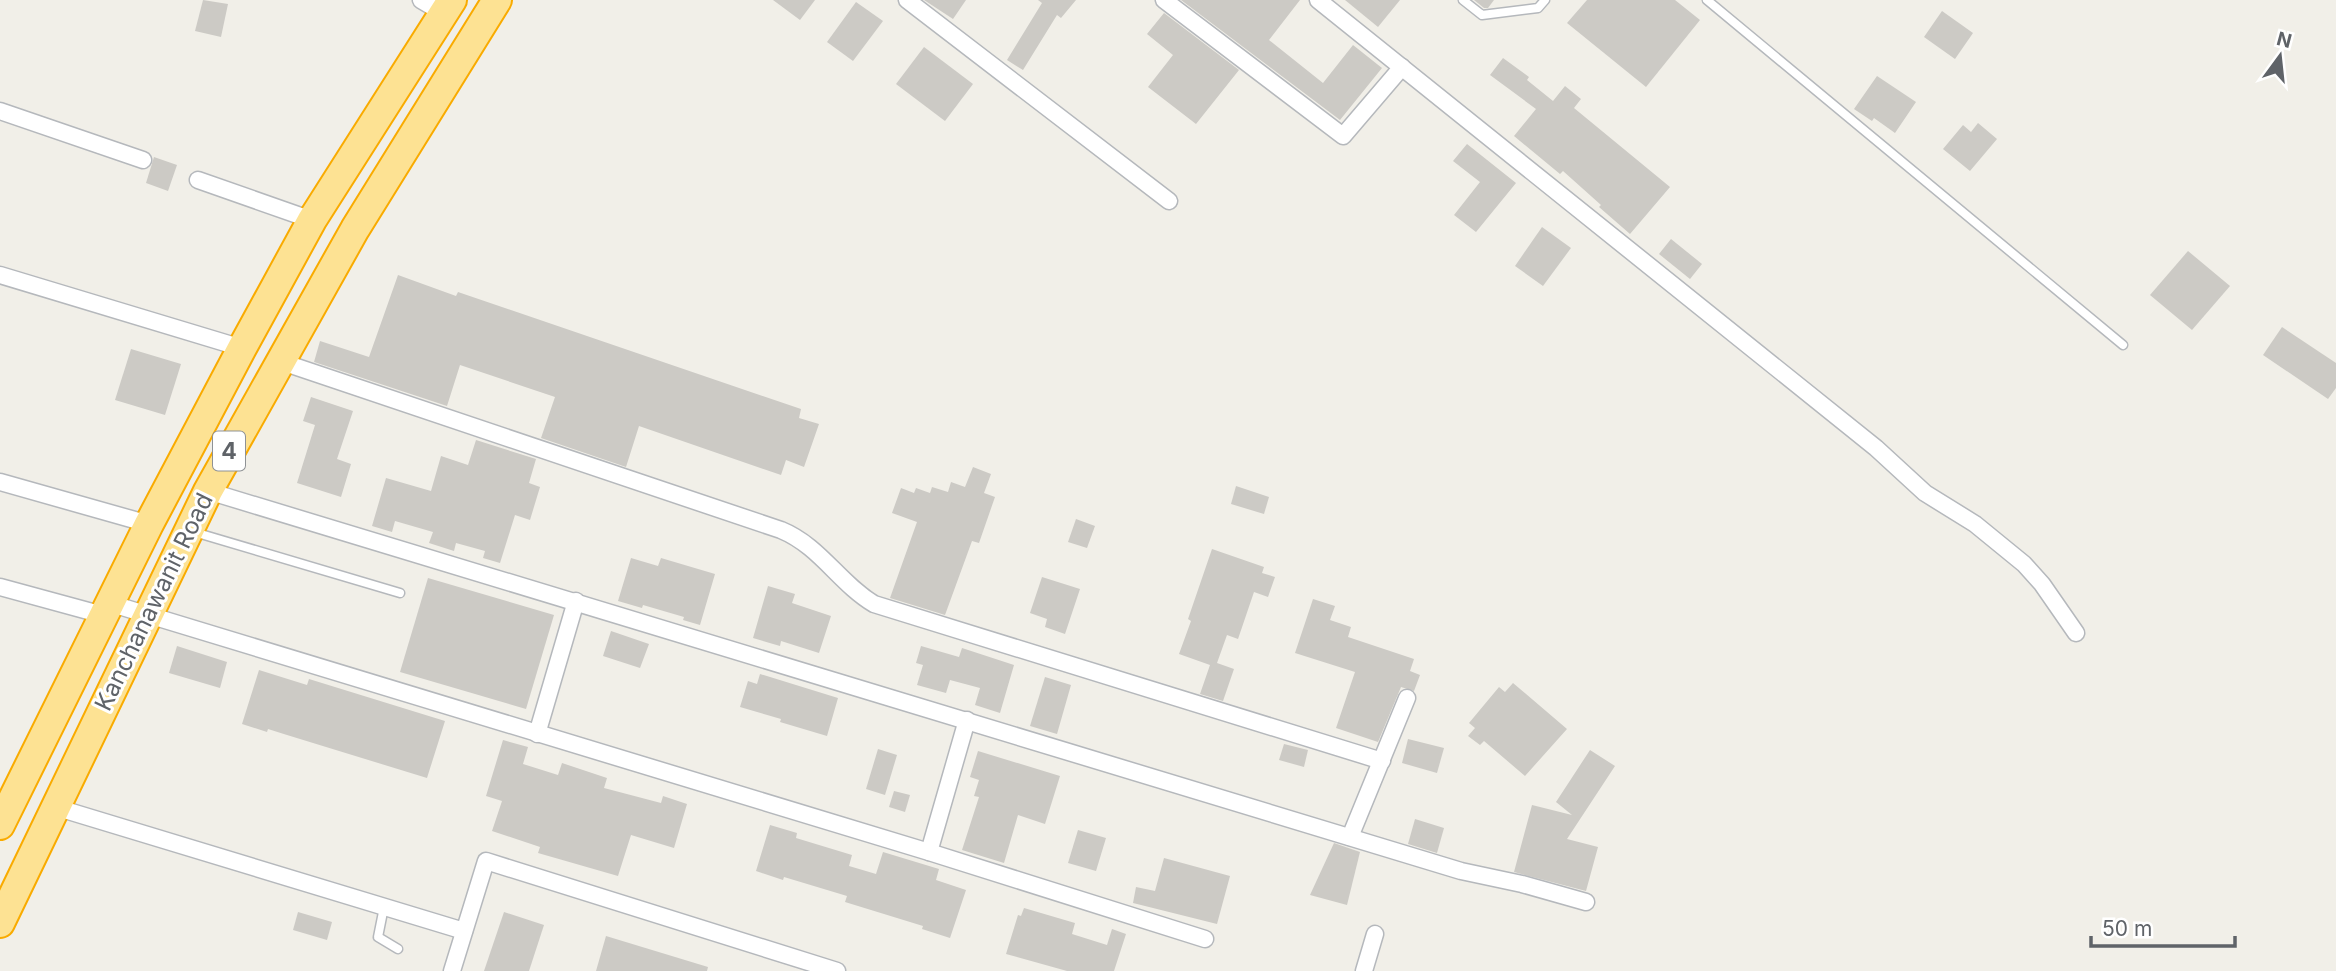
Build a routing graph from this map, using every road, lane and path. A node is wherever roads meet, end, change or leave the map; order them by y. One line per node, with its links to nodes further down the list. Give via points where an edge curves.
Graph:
1 (497, 0): 18 (highway, Kanchanawanit Road / 4)
2 (907, 0): 13 (street)
3 (1164, 0): 9 (street, via 1343,136)
4 (1318, 0): 9 (street)
5 (1463, 0): 6 (lane, via 1482,15 1538,8)
6 (1545, 0)
7 (1707, 0): 16 (lane)
8 (439, 4): 14 (highway, Kanchanawanit Road / 4)
9 (1402, 67): 28 (street, via 1876,448 1925,493 2002,545 2042,584)
10 (0, 111): 11 (street)
11 (143, 160)
12 (198, 180): 14 (street)
13 (1169, 201)
14 (312, 220): 17 (highway, Kanchanawanit Road / 4)
15 (0, 275): 17 (street)
16 (2123, 345)
17 (242, 348): 21 (highway, Kanchanawanit Road / 4)
18 (279, 361): 20 (highway, Kanchanawanit Road / 4); 32 (street, via 781,530 815,549 857,594 874,604)
19 (0, 482): 21 (street)
20 (208, 491): 22 (highway, Kanchanawanit Road / 4); 25 (street)
21 (149, 524): 26 (highway, Kanchanawanit Road / 4)
22 (188, 530): 24 (lane); 27 (highway, Kanchanawanit Road / 4)
23 (0, 587): 26 (street)
24 (400, 593)
25 (576, 601): 30 (street); 31 (street)
26 (106, 609): 27 (street); 34 (highway, Kanchanawanit Road / 4)
27 (147, 615): 31 (street); 33 (highway, Kanchanawanit Road / 4)
28 (2076, 633)
29 (1407, 698): 32 (street)
30 (967, 720): 35 (street); 36 (street)
31 (537, 734): 36 (street)
32 (1382, 761): 35 (street)
33 (55, 807): 38 (street); 39 (highway, Kanchanawanit Road / 4)
34 (0, 825)
35 (1350, 837): 37 (street)
36 (929, 852): 42 (street)
37 (1586, 902)
38 (384, 906): 40 (street); 43 (lane, via 378,936)
39 (0, 923)
40 (464, 931): 44 (street); 45 (street, via 486,861)
41 (1375, 934): 46 (street)
42 (1205, 939)
43 (398, 949)
44 (452, 971)
45 (837, 971)
46 (1364, 971)

